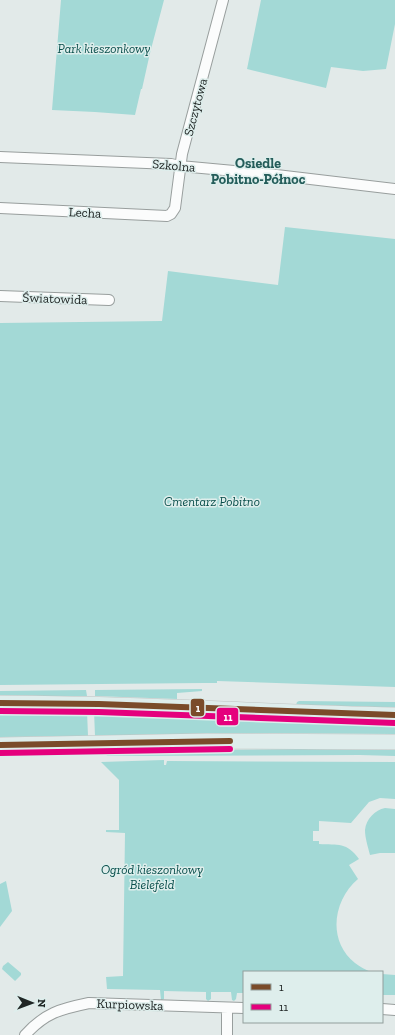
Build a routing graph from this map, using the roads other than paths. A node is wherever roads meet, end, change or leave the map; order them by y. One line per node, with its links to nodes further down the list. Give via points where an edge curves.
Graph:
1 (223, 0): 3 (street, Szczytowa)
2 (0, 157): 3 (street, Szkolna)
3 (180, 166): 4 (street, Szkolna); 6 (street, Szczytowa, via 175,208)
4 (395, 189)
5 (0, 208): 6 (street, Lecha, via 136,215)
6 (170, 214)
7 (0, 296): 8 (street, Światowida)
8 (109, 300)
9 (0, 703): 10 (main road)
10 (395, 716)
11 (395, 742): 12 (main road, via 207,741)
12 (0, 745)
13 (226, 1008): 14 (street, Kurpiowska); 17 (street, Kurpiowska, via 89,1003 52,1013); 18 (street)
14 (243, 1008)
15 (383, 1009): 16 (street)
16 (395, 1010)
17 (25, 1035)
18 (227, 1035)

